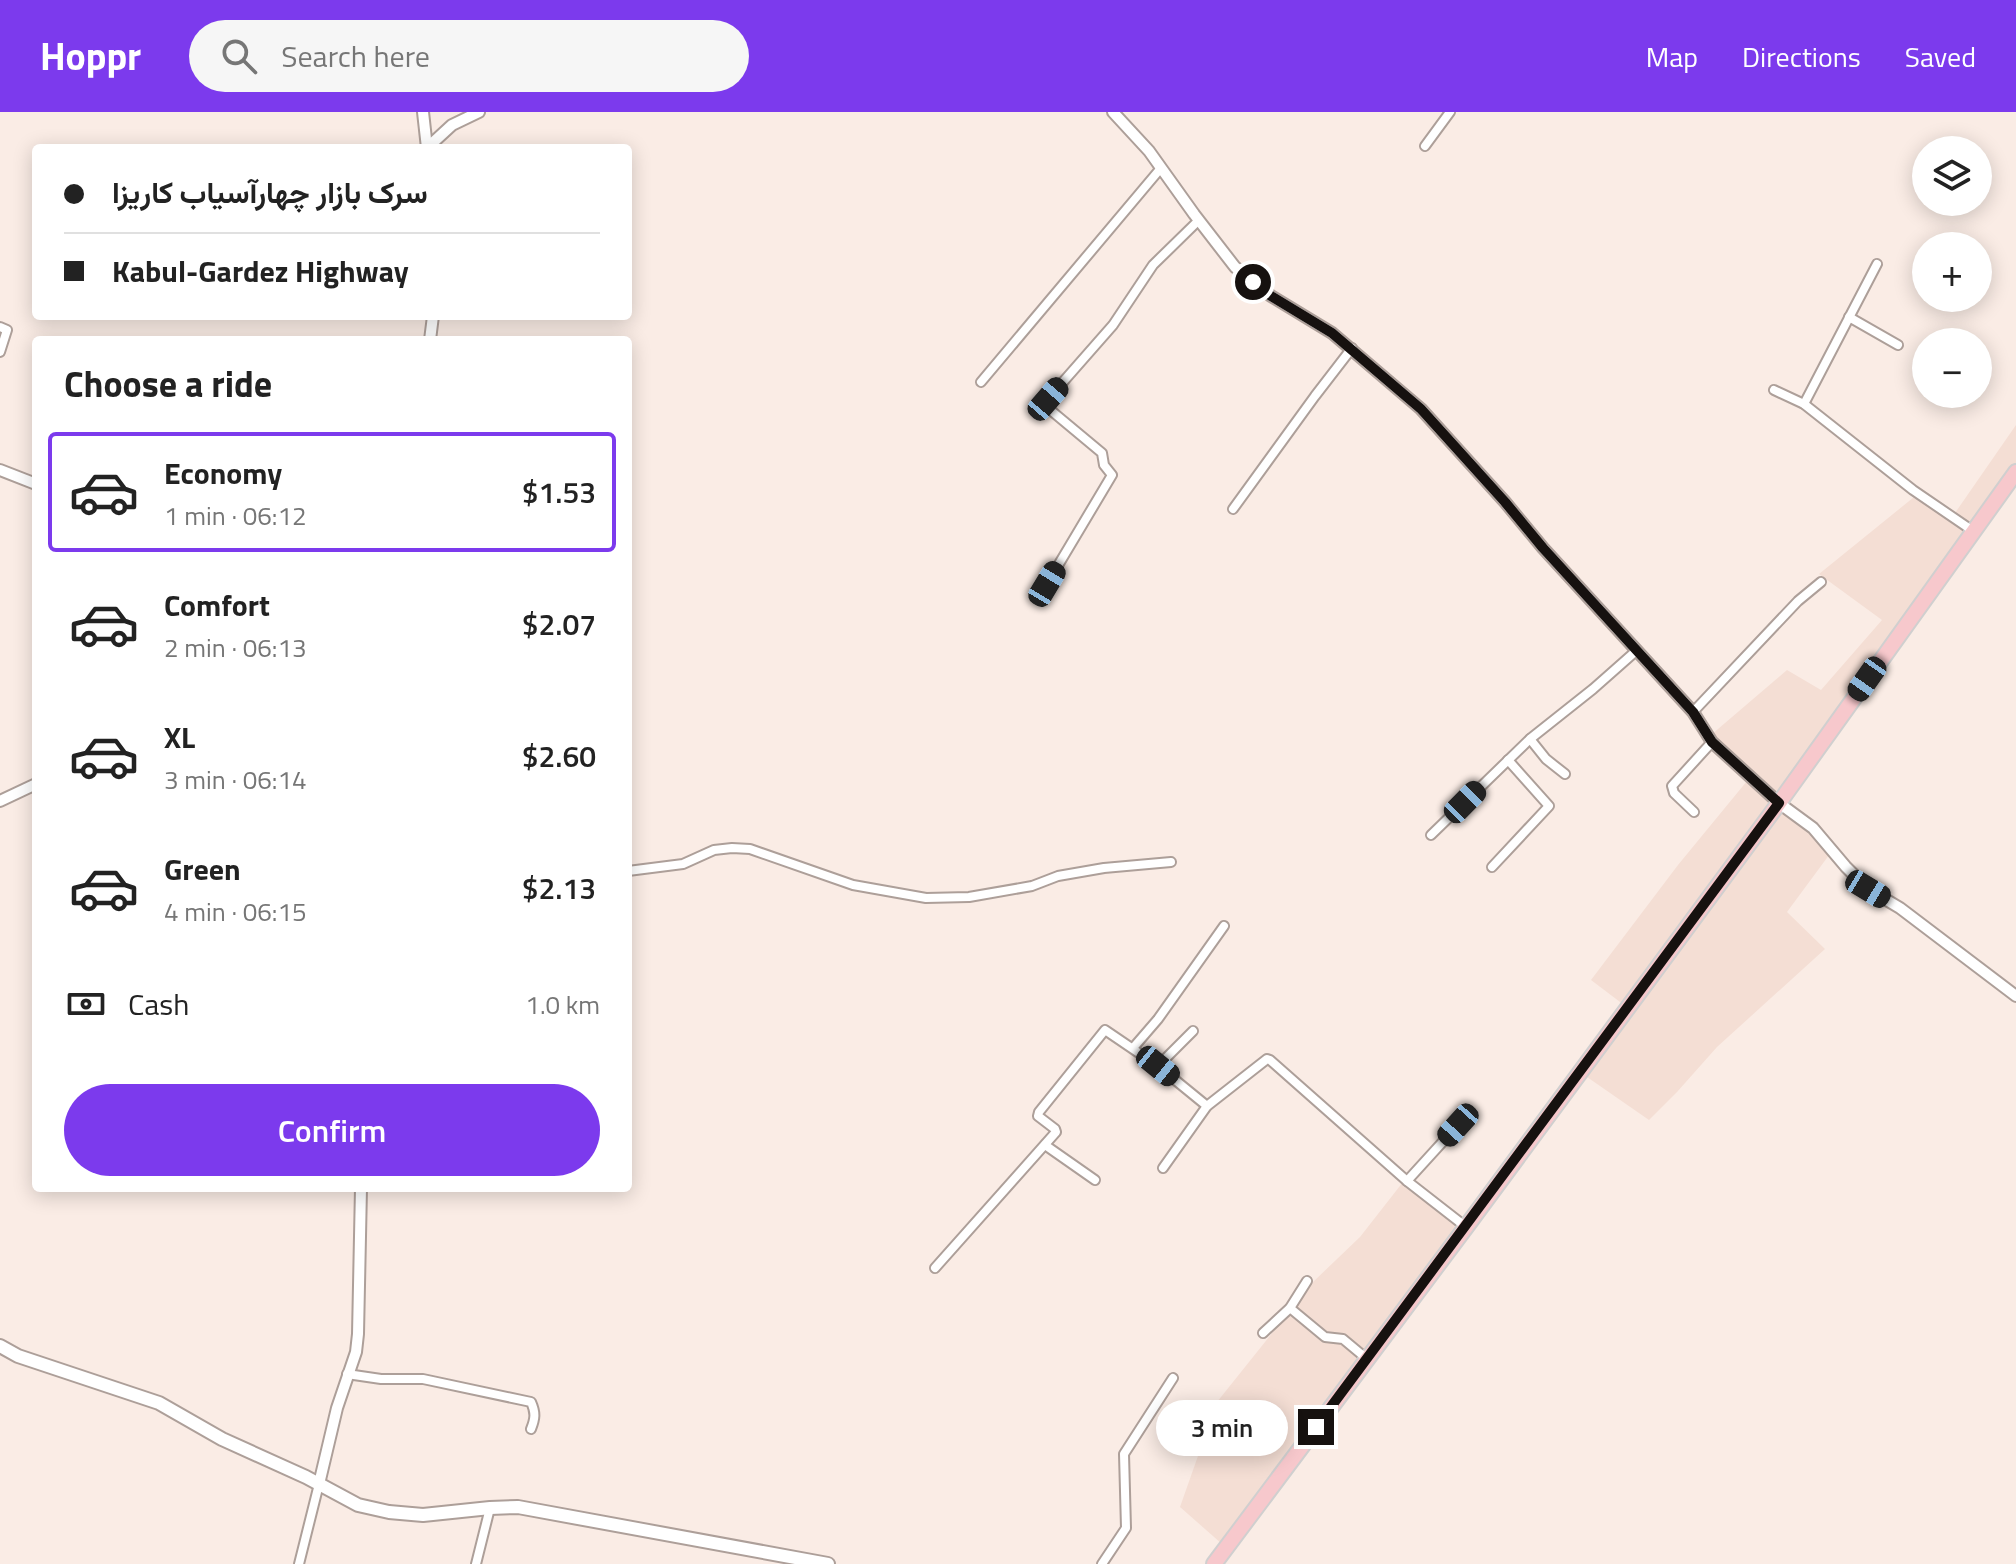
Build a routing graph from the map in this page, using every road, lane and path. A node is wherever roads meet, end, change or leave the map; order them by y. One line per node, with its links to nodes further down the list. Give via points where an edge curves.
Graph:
1 (423, 112): 5 (street)
2 (479, 112): 6 (street, via 452,125)
3 (1113, 112): 8 (street)
4 (1450, 112): 7 (street)
5 (427, 144)
6 (431, 144)
7 (1425, 146)
8 (1161, 168): 9 (street); 16 (street)
9 (1199, 220): 14 (street, via 1235,267); 25 (street, via 1153,265 1113,325 1048,399 1048,408 1102,453 1112,475)
10 (1877, 264): 11 (street)
11 (1849, 317): 13 (street); 18 (street)
12 (0, 327): 15 (street, via 7,330)
13 (1898, 345)
14 (1352, 348): 22 (street); 26 (street, via 1421,409)
15 (0, 352)
16 (981, 382)
17 (1774, 390): 18 (street)
18 (1804, 404): 23 (street)
19 (0, 470): 21 (street)
20 (2016, 472): 23 (highway)
21 (32, 482)
22 (1233, 509)
23 (1973, 531): 34 (highway)
24 (1821, 582): 27 (street)
25 (1047, 584)
26 (1636, 651): 27 (street); 28 (street)
27 (1693, 712): 29 (street)
28 (1530, 739): 30 (street); 31 (street)
29 (1712, 742): 34 (street); 35 (street, via 1672,786)
30 (1508, 760): 36 (street); 38 (street, via 1549,806)
31 (1565, 774)
32 (32, 786): 33 (street)
33 (0, 801)
34 (1779, 803): 41 (street, via 1813,828 1868,889); 52 (highway)
35 (1694, 812)
36 (1431, 835)
37 (1171, 862): 39 (street, via 1104,868 969,897 926,898 853,885 750,849 714,850 683,864)
38 (1492, 867)
39 (632, 870)
40 (1224, 926): 43 (street)
41 (2016, 996)
42 (1193, 1031): 44 (street)
43 (1133, 1048): 44 (street); 47 (street, via 1105,1030 1039,1112 1056,1130)
44 (1158, 1066): 45 (street)
45 (1207, 1106): 48 (street); 50 (street, via 1270,1060)
46 (1458, 1125): 50 (street)
47 (1045, 1145): 49 (street); 53 (street)
48 (1163, 1168)
49 (1095, 1180)
50 (1407, 1181): 52 (street)
51 (361, 1192): 59 (street, via 358,1334)
52 (1466, 1227): 58 (highway)
53 (935, 1268)
54 (1307, 1281): 55 (street)
55 (1290, 1308): 56 (street); 58 (street, via 1325,1337 1343,1339)
56 (1263, 1333)
57 (0, 1346): 62 (main road, via 159,1403)
58 (1367, 1359): 69 (highway)
59 (347, 1374): 61 (street, via 423,1379 531,1402); 62 (street)
60 (1173, 1378): 68 (street, via 1124,1454 1126,1528)
61 (531, 1429)
62 (319, 1484): 63 (main road, via 358,1505 389,1512 423,1515); 64 (street)
63 (490, 1508): 65 (street); 66 (main road, via 518,1507)
64 (299, 1564)
65 (476, 1564)
66 (822, 1564): 67 (main road)
67 (828, 1564)
68 (1102, 1564)
69 (1214, 1564)

